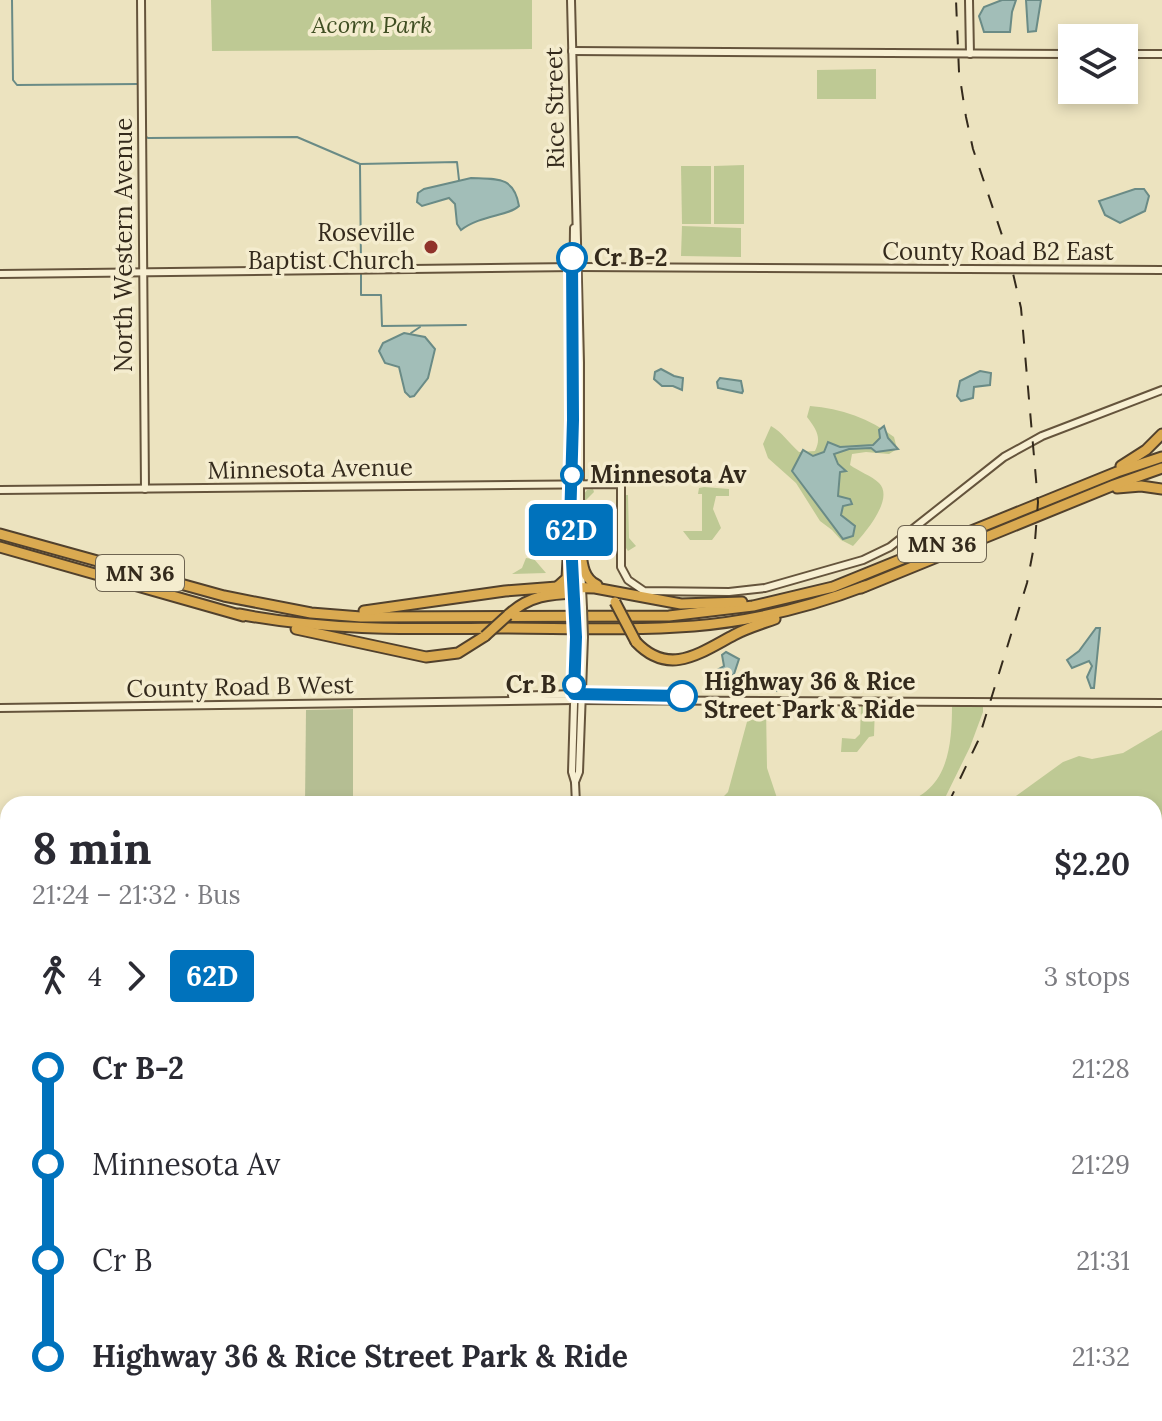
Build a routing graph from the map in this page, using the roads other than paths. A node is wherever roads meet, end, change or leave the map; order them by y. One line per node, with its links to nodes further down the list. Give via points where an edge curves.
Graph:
1 (141, 0): 11 (street, North Western Avenue)
2 (571, 0): 4 (street, Rice Street)
3 (969, 0): 5 (street)
4 (572, 51): 5 (street); 9 (street, Rice Street)
5 (970, 54): 6 (street)
6 (1058, 54)
7 (1138, 54): 8 (street)
8 (1162, 54)
9 (575, 267): 10 (street, County Road B2 East); 11 (street, County Road B2 East); 17 (street, Rice Street)
10 (1162, 270)
11 (143, 273): 12 (street, County Road B2 East); 18 (street, North Western Avenue)
12 (0, 274)
13 (1162, 390): 17 (street, Minnesota Avenue, via 1042,436 1004,457 881,552 741,591 651,592 632,585 621,567 621,484)
14 (1162, 434): 21 (highway, via 1127,463)
15 (1162, 457): 21 (highway, MN 36)
16 (1162, 468): 22 (highway, MN 36)
17 (575, 485): 18 (street, Minnesota Avenue); 23 (street, Rice Street); 25 (street, Rice Street)
18 (145, 489): 20 (street, Minnesota Avenue)
19 (1162, 489): 22 (highway, via 1124,487)
20 (0, 490)
21 (1075, 490): 31 (highway, MN 36)
22 (1083, 498): 27 (highway, MN 36)
23 (570, 523): 28 (highway, via 567,578); 29 (street, Rice Street)
24 (0, 534): 32 (highway, MN 36)
25 (580, 546): 29 (street, Rice Street); 30 (highway, via 590,582)
26 (0, 547): 33 (highway, MN 36)
27 (865, 586): 29 (highway, bridge, via 749,628 680,660 655,657 636,642 615,602); 33 (highway, MN 36, via 761,617 656,628 354,629)
28 (557, 587): 29 (highway); 32 (highway, via 370,611)
29 (578, 590): 30 (highway); 33 (highway, bridge, via 521,603 458,653 426,657); 34 (street, Rice Street, bridge); 35 (street, Rice Street, bridge, via 583,608)
30 (623, 593): 31 (highway, via 703,605)
31 (808, 594): 32 (highway, MN 36, via 714,612 656,616 361,617)
32 (281, 609)
33 (239, 614)
34 (574, 697): 35 (street, County Road B West); 37 (street, County Road B West); 38 (street, Rice Street)
35 (583, 697): 36 (street, County Road B West); 38 (street, Rice Street)
36 (1162, 703)
37 (0, 708)
38 (575, 782): 39 (street, Rice Street)
39 (576, 796)

